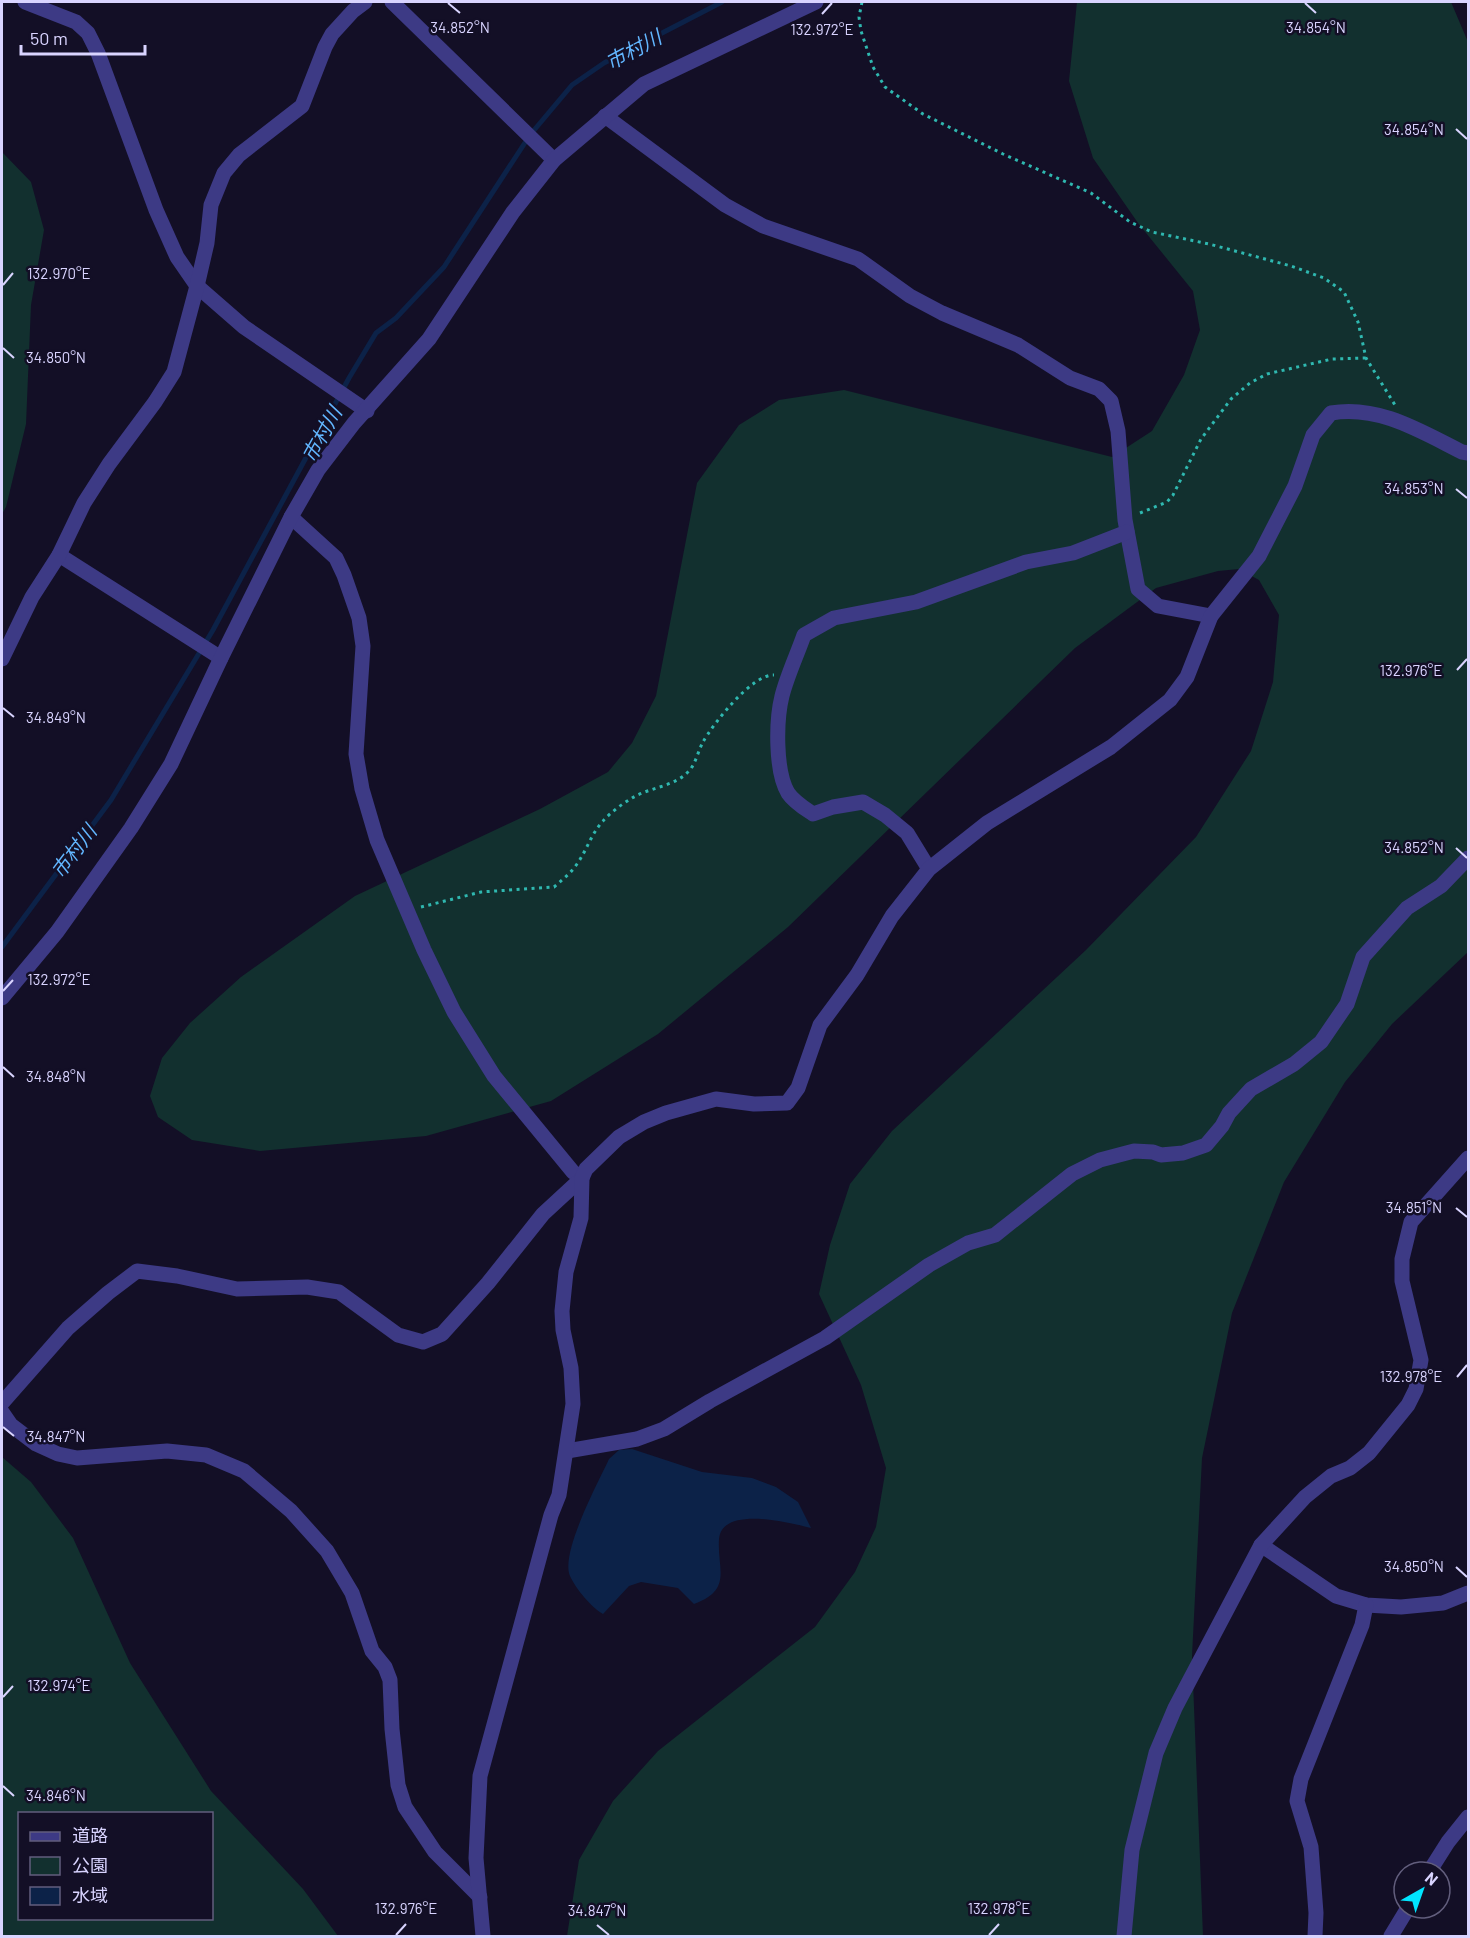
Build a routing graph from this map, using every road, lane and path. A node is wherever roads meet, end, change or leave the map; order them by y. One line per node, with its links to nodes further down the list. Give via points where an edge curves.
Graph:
1 (25, 2): 8 (street, via 76,22 88,33 156,210 177,257)
2 (366, 2): 8 (street, via 332,34 302,106 239,155 224,173 211,205)
3 (392, 2): 7 (street)
4 (816, 2): 6 (street, via 644,84)
5 (862, 2): 9 (path, via 861,31 873,67 885,87 933,119 1091,194 1130,222 1152,232 1209,244 1324,278 1344,292 1358,322)
6 (605, 116): 7 (street); 14 (street, via 725,205 763,226 858,259 918,301 1018,345 1070,378 1099,388 1111,401 1118,431)
7 (554, 160): 10 (street, via 513,212 429,339)
8 (198, 286): 10 (street, via 244,327); 15 (street, via 174,372 84,503)
9 (1366, 358): 11 (path); 14 (path, via 1332,358 1268,374 1250,383 1231,399 1201,439 1167,502)
10 (367, 411): 13 (street, via 318,470)
11 (1404, 424): 12 (street); 16 (street, via 1388,416 1347,410 1330,413 1313,435 1295,486 1259,556)
12 (1468, 453)
13 (291, 517): 17 (street); 22 (street, via 336,558 359,618 363,646 356,754 377,840)
14 (1126, 526): 16 (street, via 1138,589 1158,606); 19 (street, via 1073,553 1026,562 916,602 834,618 804,635)
15 (59, 555): 17 (street); 18 (street, via 32,597)
16 (1210, 616): 21 (street, via 1187,677 1170,700 1111,747 987,824)
17 (221, 658): 23 (street, via 171,764 131,828 57,932)
18 (2, 659)
19 (789, 676): 21 (street, via 782,697 778,741 788,793 813,813 863,802 906,832); 22 (path, via 770,674 751,684 713,728 691,769 680,780 633,797 604,819 577,864 554,887 481,892)
20 (1468, 858): 28 (street, via 1441,886 1407,908 1364,957 1347,1004 1320,1042 1294,1064 1251,1089 1206,1145 1183,1153 1134,1151 1100,1160 1072,1174 995,1235 968,1243 929,1265 825,1338 664,1429 637,1439)
21 (929, 869): 25 (street, via 892,916 857,975 820,1025 798,1088 787,1103 716,1099 666,1113 619,1137 586,1169)
22 (407, 910): 25 (street, via 454,1012 494,1076)
23 (2, 998)
24 (1468, 1158): 29 (street, via 1411,1222 1402,1258 1402,1281 1420,1360 1416,1389 1408,1405 1369,1453 1305,1497)
25 (582, 1178): 26 (street, via 543,1214 442,1334 423,1342 398,1335 339,1292 307,1287 237,1289 137,1270 68,1328); 28 (street, via 581,1218 566,1272 562,1311 573,1404)
26 (2, 1403)
27 (2, 1412): 34 (street, via 11,1425 57,1454 77,1458 167,1451 206,1455 244,1471 291,1511 327,1551 352,1593 372,1651 386,1667 398,1785 405,1807 435,1852)
28 (567, 1451): 34 (street, via 559,1495 480,1776 476,1858)
29 (1261, 1545): 31 (street, via 1336,1596); 37 (street, via 1175,1708 1156,1753 1132,1850)
30 (1468, 1593): 31 (street, via 1443,1603)
31 (1366, 1605): 38 (street, via 1362,1625 1301,1779 1298,1801 1311,1847)
32 (1468, 1816): 33 (street)
33 (1437, 1860)
34 (480, 1897): 36 (street)
35 (1401, 1920): 39 (street)
36 (483, 1936)
37 (1124, 1936)
38 (1315, 1936)
39 (1391, 1936)

